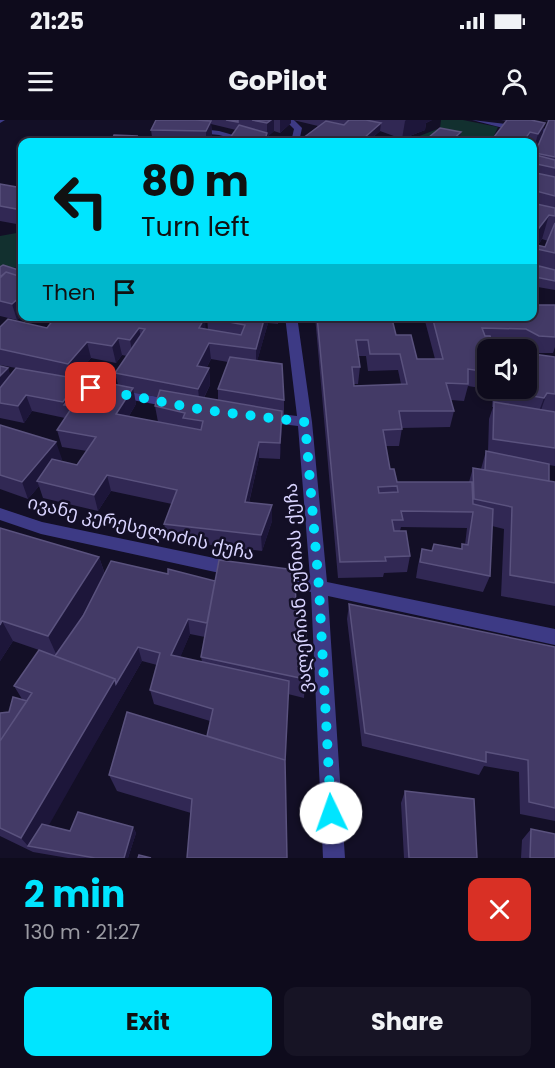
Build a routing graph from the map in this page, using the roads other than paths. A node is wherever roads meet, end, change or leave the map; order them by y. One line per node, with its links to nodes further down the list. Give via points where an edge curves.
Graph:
1 (289, 120): 6 (street, via 298,128)
2 (476, 120): 4 (street)
3 (185, 129): 5 (street)
4 (555, 132)
5 (238, 138)
6 (296, 138)
7 (292, 321): 11 (street, ვალერიან გუნიას ქუჩა)
8 (102, 391): 9 (street)
9 (192, 407)
10 (249, 415): 11 (street)
11 (305, 422): 13 (street, ვალერიან გუნიას ქუჩა)
12 (0, 514): 13 (street, ივანე კერესელიძის ქუჩა, via 41,528)
13 (319, 588): 14 (street, ივანე კერესელიძის ქუჩა); 15 (street, ვალერიან გუნიას ქუჩა)
14 (555, 637)
15 (334, 858)

